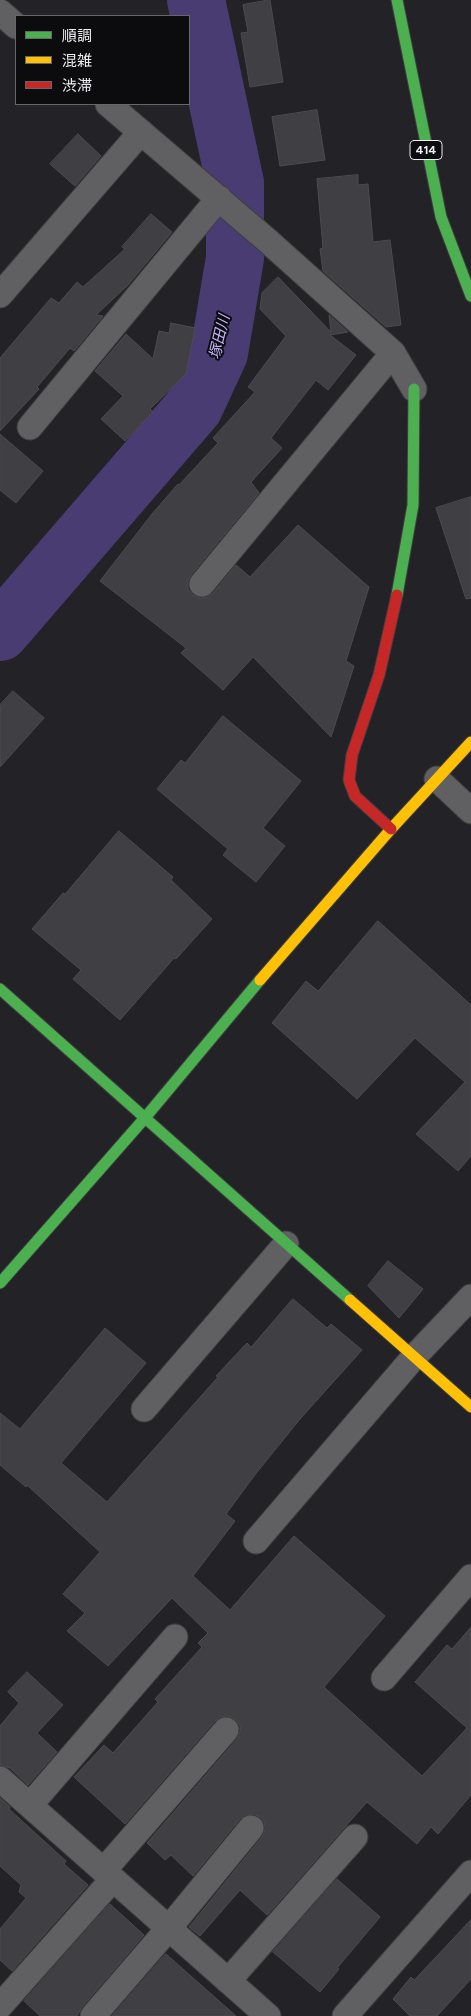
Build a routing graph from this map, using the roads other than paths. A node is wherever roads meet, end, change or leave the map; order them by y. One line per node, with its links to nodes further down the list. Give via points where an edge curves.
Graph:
1 (397, 0): 8 (main road, 414, via 441,217)
2 (0, 12): 3 (street)
3 (15, 25)
4 (109, 105): 5 (street)
5 (141, 132): 6 (street); 7 (street)
6 (214, 194): 9 (street); 11 (street)
7 (0, 295)
8 (471, 296)
9 (393, 354): 10 (street); 12 (street)
10 (414, 389): 16 (main road, via 413,506 395,609 379,675 352,755 349,780 355,796)
11 (30, 427)
12 (202, 584)
13 (471, 742): 14 (main road)
14 (437, 779): 15 (street); 16 (main road)
15 (471, 810)
16 (391, 829): 18 (main road)
17 (0, 989): 18 (main road)
18 (144, 1119): 19 (main road); 20 (main road)
19 (286, 1244): 22 (main road); 24 (street)
20 (0, 1283)
21 (471, 1297): 22 (street)
22 (414, 1357): 23 (main road); 25 (street)
23 (471, 1407)
24 (144, 1409)
25 (256, 1541)
26 (471, 1577): 28 (street)
27 (175, 1637): 31 (street)
28 (384, 1678)
29 (226, 1730): 35 (street)
30 (0, 1779): 31 (street)
31 (30, 1805): 35 (street)
32 (251, 1828): 36 (street)
33 (355, 1837): 37 (street)
34 (471, 1873): 41 (street)
35 (109, 1874): 36 (street); 38 (street)
36 (169, 1928): 37 (street); 39 (street)
37 (228, 1981): 40 (street)
38 (0, 2006)
39 (93, 2016)
40 (268, 2016)
41 (345, 2016)

